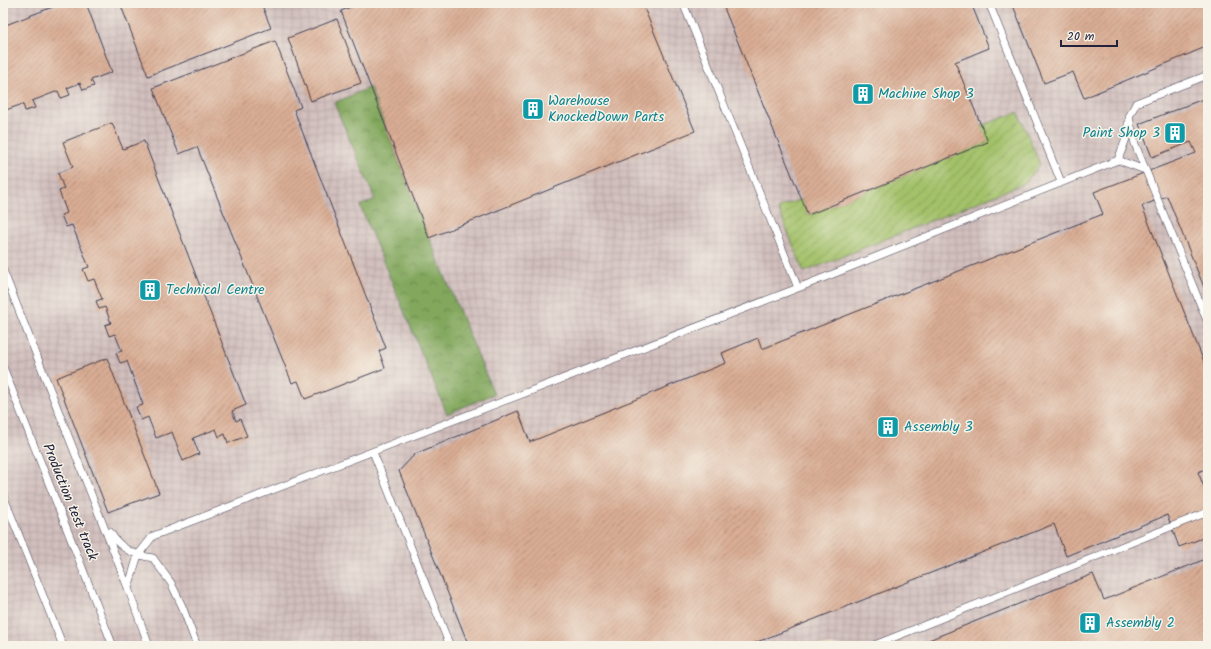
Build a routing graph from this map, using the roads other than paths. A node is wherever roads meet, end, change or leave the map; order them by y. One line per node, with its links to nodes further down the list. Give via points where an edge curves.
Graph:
1 (683, 3): 9 (lane)
2 (989, 3): 7 (lane)
3 (1208, 75): 4 (lane, via 1136,103)
4 (1129, 117): 5 (lane, via 1127,136); 6 (lane, via 1135,144)
5 (1118, 160): 6 (lane); 7 (lane)
6 (1145, 170): 10 (lane)
7 (1061, 182): 9 (lane)
8 (3, 270): 15 (lane)
9 (798, 288): 12 (lane)
10 (1208, 323)
11 (3, 367): 19 (lane, Production test track)
12 (373, 452): 16 (lane, via 153,536); 22 (lane)
13 (3, 495): 18 (lane)
14 (1208, 512): 23 (lane)
15 (98, 513): 16 (lane, via 115,541); 17 (lane)
16 (138, 555): 17 (lane); 21 (lane, via 153,558 171,583)
17 (128, 588): 20 (lane)
18 (63, 646)
19 (113, 646)
20 (149, 646)
21 (197, 646)
22 (450, 646)
23 (872, 646)

